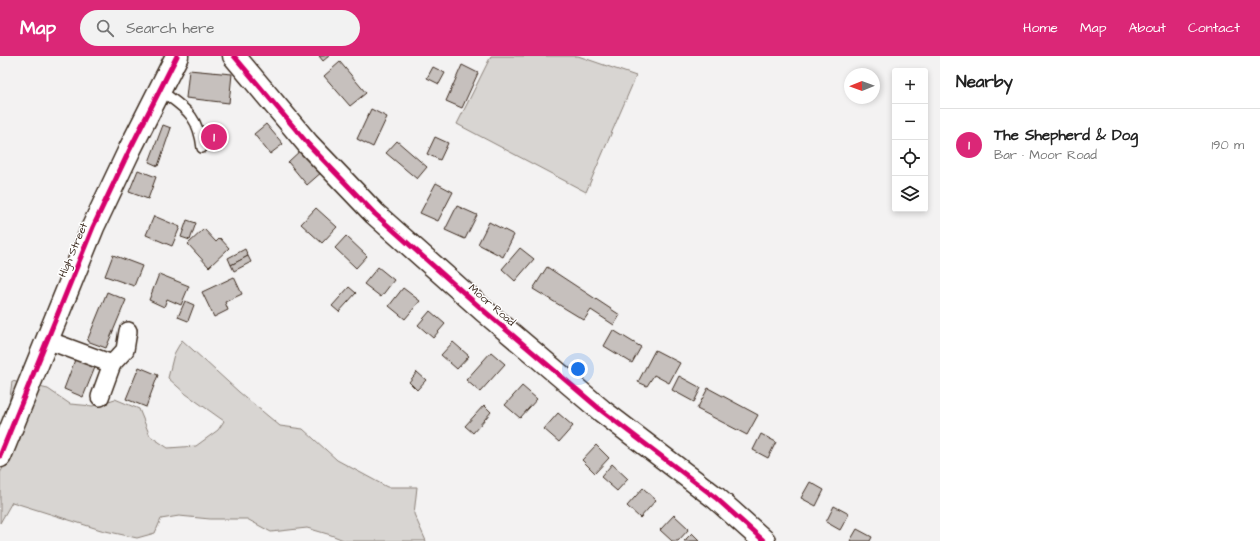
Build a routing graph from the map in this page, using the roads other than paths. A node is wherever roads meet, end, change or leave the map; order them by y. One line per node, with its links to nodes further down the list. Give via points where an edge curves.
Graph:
1 (177, 56): 3 (street, High Street)
2 (234, 56): 10 (street, Moor Road, via 308,144 375,214 602,411 716,498)
3 (160, 90): 4 (lane, via 188,111 195,120 200,131); 6 (street, High Street, via 94,227)
4 (202, 148)
5 (128, 331): 7 (street, via 125,350)
6 (47, 340): 7 (street); 9 (street, High Street)
7 (112, 364): 8 (street)
8 (100, 397)
9 (0, 456)
10 (764, 541)

